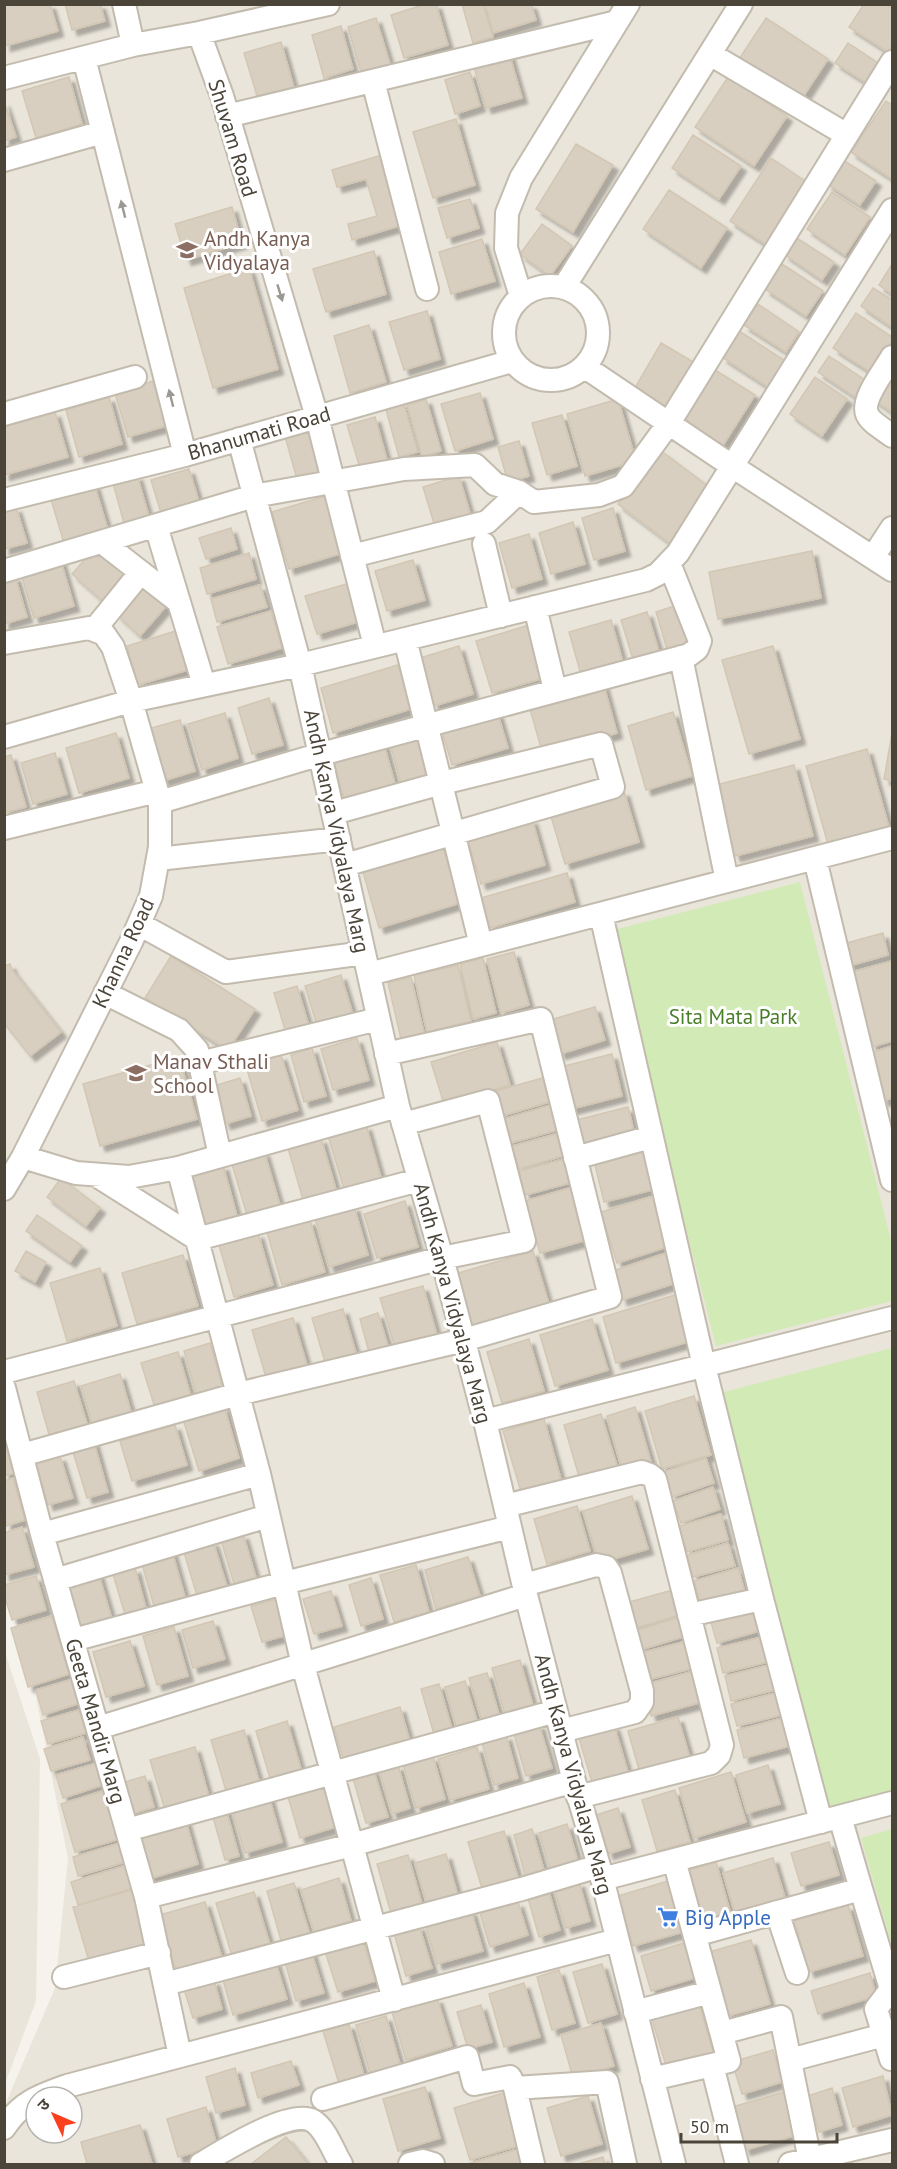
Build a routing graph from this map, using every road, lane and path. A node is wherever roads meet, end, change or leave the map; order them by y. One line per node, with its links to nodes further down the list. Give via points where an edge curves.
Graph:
1 (124, 4): 6 (street)
2 (328, 4): 5 (street)
3 (741, 4): 7 (street)
4 (622, 13): 11 (street); 19 (street, via 521,178 507,213 506,248)
5 (199, 33): 6 (street); 12 (street, Shuvam Road)
6 (133, 45): 8 (street)
7 (710, 54): 14 (street); 17 (street)
8 (84, 58): 10 (street); 13 (street)
9 (892, 62): 14 (street)
10 (4, 78)
11 (373, 81): 12 (street); 18 (street)
12 (227, 116): 25 (street, Shuvam Road, one-way to 25)
13 (104, 132): 15 (street); 29 (street, one-way to 13)
14 (847, 135): 26 (street)
15 (4, 160)
16 (892, 210): 30 (street)
17 (564, 287): 19 (street, via 536,288); 22 (street, via 591,306 597,322 594,354)
18 (427, 289)
19 (521, 296): 21 (street, via 504,324 504,341)
20 (892, 357): 27 (street, via 866,403 866,412)
21 (512, 361): 22 (street, via 539,380 555,381); 25 (street, Bhanumati Road)
22 (585, 367): 26 (street)
23 (135, 377): 24 (street)
24 (4, 414)
25 (317, 417): 28 (street, Bhanumati Road); 31 (street, Shuvam Road)
26 (669, 423): 30 (street); 32 (street, via 623,486 600,495 534,502)
27 (892, 436)
28 (239, 440): 29 (street, Bhanumati Road); 33 (street, Andh Kanya Vidyalaya Marg)
29 (185, 455): 34 (street, Bhanumati Road)
30 (732, 466): 40 (street); 41 (street)
31 (333, 482): 32 (street, via 404,469 475,465 495,484); 33 (street); 39 (street, Shuvam Road)
32 (519, 492): 39 (street, via 487,522)
33 (255, 496): 35 (street); 53 (street, Andh Kanya Vidyalaya Marg)
34 (4, 500)
35 (156, 526): 37 (street); 45 (street)
36 (892, 528): 40 (street)
37 (102, 542): 43 (street); 44 (street)
38 (484, 544): 47 (street)
39 (352, 556): 51 (street, Shuvam Road)
40 (873, 557): 42 (street)
41 (669, 563): 46 (street, via 646,580); 52 (street, via 700,641 697,649)
42 (892, 570)
43 (4, 571)
44 (141, 572): 45 (street); 48 (street)
45 (180, 602): 54 (street)
46 (535, 607): 47 (street); 55 (street)
47 (501, 615): 49 (street)
48 (94, 630): 50 (street); 56 (street, Khanna Road, via 104,634 113,647)
49 (405, 639): 51 (street); 57 (street)
50 (4, 643)
51 (375, 646): 53 (street)
52 (681, 657): 55 (street); 70 (street)
53 (300, 665): 54 (street); 59 (street, Andh Kanya Vidyalaya Marg)
54 (204, 685): 56 (street)
55 (555, 690): 57 (street)
56 (131, 701): 58 (street); 61 (street, Khanna Road)
57 (427, 725): 59 (street); 60 (street)
58 (4, 737)
59 (321, 754): 61 (street); 62 (street, Andh Kanya Vidyalaya Marg)
60 (442, 783): 62 (street); 64 (street); 64 (street, via 601,744 613,787)
61 (158, 797): 63 (street); 67 (street, Khanna Road)
62 (334, 813): 66 (street, Andh Kanya Vidyalaya Marg)
63 (4, 828)
64 (454, 833): 69 (street); 73 (street)
65 (892, 838): 68 (street)
66 (339, 839): 67 (street); 69 (street, Andh Kanya Vidyalaya Marg)
67 (158, 859): 72 (street, Khanna Road, via 151,896)
68 (814, 859): 70 (street); 87 (street)
69 (345, 865): 74 (street, Andh Kanya Vidyalaya Marg)
70 (727, 881): 71 (street)
71 (601, 914): 73 (street); 80 (street)
72 (139, 924): 74 (street, via 226,972); 75 (street, Khanna Road)
73 (481, 945): 74 (street)
74 (366, 963): 76 (street, Andh Kanya Vidyalaya Marg)
75 (105, 993): 78 (street, via 179,1030 197,1050); 82 (street, Khanna Road)
76 (378, 1019): 77 (street, Andh Kanya Vidyalaya Marg); 78 (street)
77 (386, 1054): 79 (street, Andh Kanya Vidyalaya Marg); 83 (street, via 541,1019)
78 (200, 1063): 81 (street)
79 (400, 1115): 81 (street); 86 (street, Andh Kanya Vidyalaya Marg); 90 (street, via 452,1120 488,1101 524,1241)
80 (651, 1137): 83 (street); 94 (street)
81 (220, 1156): 84 (street)
82 (23, 1157): 85 (street, via 76,1173); 88 (street, Khanna Road)
83 (575, 1158): 93 (street, via 610,1297)
84 (178, 1168): 85 (street, via 129,1176); 89 (street)
85 (94, 1174): 89 (street)
86 (419, 1180): 89 (street); 90 (street, Andh Kanya Vidyalaya Marg)
87 (892, 1180)
88 (4, 1189)
89 (197, 1239): 91 (street)
90 (442, 1258): 91 (street); 93 (street, Andh Kanya Vidyalaya Marg)
91 (218, 1316): 95 (street); 97 (street)
92 (892, 1318): 94 (street)
93 (464, 1340): 97 (street); 98 (street, Andh Kanya Vidyalaya Marg)
94 (704, 1366): 98 (street); 107 (street)
95 (4, 1372)
96 (4, 1388): 99 (street, Geeta Mandir Marg)
97 (238, 1394): 99 (street); 100 (street)
98 (485, 1421): 102 (street, Andh Kanya Vidyalaya Marg)
99 (22, 1455): 103 (street, Geeta Mandir Marg)
100 (258, 1474): 101 (street); 103 (street)
101 (268, 1516): 104 (street); 105 (street)
102 (508, 1516): 105 (street); 106 (street, Andh Kanya Vidyalaya Marg); 108 (street, via 642,1472 650,1475 656,1479)
103 (42, 1534): 104 (street, Geeta Mandir Marg)
104 (56, 1580): 109 (street, Geeta Mandir Marg)
105 (284, 1583): 109 (street); 110 (street)
106 (525, 1590): 110 (street); 111 (street, Andh Kanya Vidyalaya Marg); 111 (street, via 596,1565 606,1567 642,1691 642,1702 635,1712)
107 (762, 1599): 108 (street); 116 (street)
108 (689, 1614): 114 (street, via 722,1745 719,1755 711,1763)
109 (73, 1640): 112 (street, Geeta Mandir Marg)
110 (303, 1665): 112 (street); 113 (street)
111 (559, 1721): 113 (street); 114 (street, Andh Kanya Vidyalaya Marg)
112 (98, 1728): 117 (street, Geeta Mandir Marg)
113 (332, 1772): 117 (street); 118 (street)
114 (576, 1789): 118 (street); 120 (street, Andh Kanya Vidyalaya Marg)
115 (892, 1803): 116 (street)
116 (831, 1819): 119 (street); 121 (street)
117 (127, 1830): 122 (street, Geeta Mandir Marg)
118 (352, 1845): 122 (street); 124 (street)
119 (674, 1860): 120 (street); 125 (street)
120 (601, 1872): 124 (street); 126 (street, Andh Kanya Vidyalaya Marg)
121 (861, 1889): 123 (street); 131 (street)
122 (147, 1897): 127 (street, Geeta Mandir Marg)
123 (777, 1912): 125 (street); 128 (street)
124 (373, 1927): 130 (street); 133 (street)
125 (695, 1935): 132 (street)
126 (617, 1940): 133 (street); 134 (street, Andh Kanya Vidyalaya Marg)
127 (159, 1953): 129 (street); 130 (street, Geeta Mandir Marg)
128 (797, 1973)
129 (63, 1977)
130 (165, 1984): 137 (street, Geeta Mandir Marg)
131 (892, 1989): 136 (street, via 876,2009)
132 (711, 1992): 134 (street); 135 (street)
133 (393, 2001): 137 (street)
134 (635, 2012): 141 (street, Andh Kanya Vidyalaya Marg)
135 (722, 2033): 139 (street, via 781,2018); 140 (street, via 729,2061)
136 (884, 2035): 138 (street); 139 (street)
137 (180, 2056): 144 (street, via 37,2096 14,2113)
138 (892, 2058)
139 (790, 2060): 146 (street)
140 (712, 2065): 141 (street); 154 (street)
141 (652, 2079): 153 (street, Andh Kanya Vidyalaya Marg)
142 (515, 2088): 143 (street, via 510,2077 474,2084 467,2057); 151 (street); 152 (street, via 607,2082)
143 (323, 2099)
144 (4, 2128)
145 (892, 2140): 146 (street)
146 (800, 2162)
147 (201, 2164): 148 (street, via 267,2128 300,2118 313,2121 323,2132)
148 (340, 2164)
149 (410, 2164): 150 (street)
150 (433, 2164)
151 (533, 2164)
152 (625, 2164)
153 (674, 2164)
154 (737, 2164)

